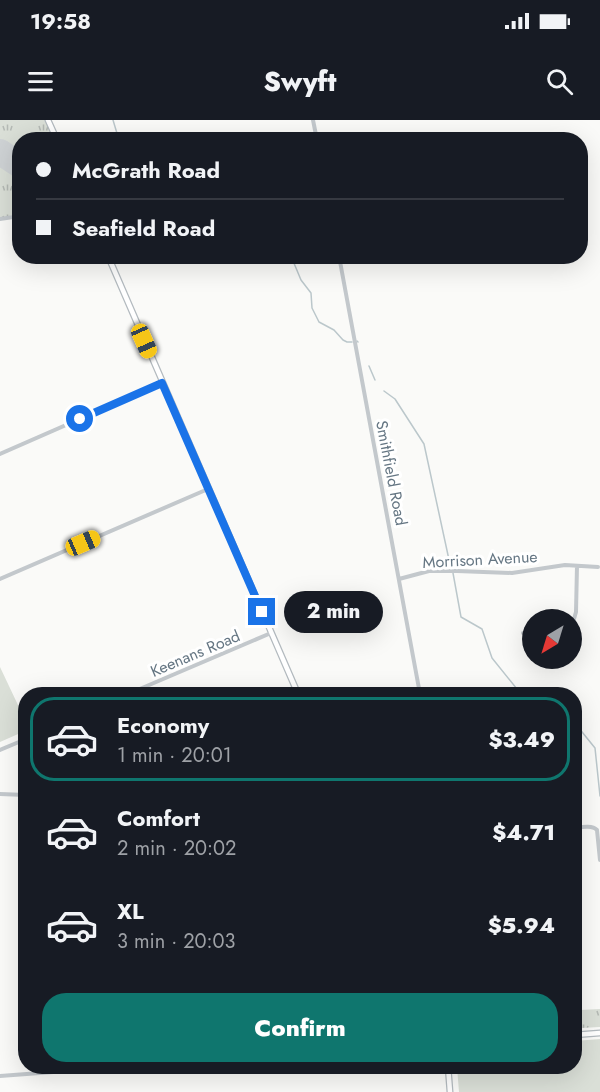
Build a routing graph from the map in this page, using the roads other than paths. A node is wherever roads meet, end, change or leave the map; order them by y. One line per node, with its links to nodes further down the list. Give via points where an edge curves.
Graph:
1 (111, 264): 3 (street)
2 (340, 264): 9 (street, Smithfield Road)
3 (162, 383): 4 (street); 5 (street)
4 (0, 454)
5 (208, 489): 8 (street); 11 (street)
6 (577, 566): 7 (street, Morrison Avenue); 9 (street, Morrison Avenue, via 512,573 429,571); 10 (street)
7 (598, 567)
8 (0, 579)
9 (399, 579): 14 (street, Smithfield Road)
10 (576, 609)
11 (271, 633): 12 (street, Keenans Road); 13 (street)
12 (144, 687)
13 (295, 687)
14 (419, 687)
15 (18, 742): 16 (street)
16 (0, 750)
17 (0, 794): 18 (street)
18 (18, 795)
19 (582, 828): 20 (street, via 597,830)
20 (600, 860)
21 (600, 1033): 22 (street)
22 (582, 1034)
23 (27, 1074): 25 (street)
24 (449, 1074): 26 (street)
25 (0, 1076)
26 (450, 1092)

